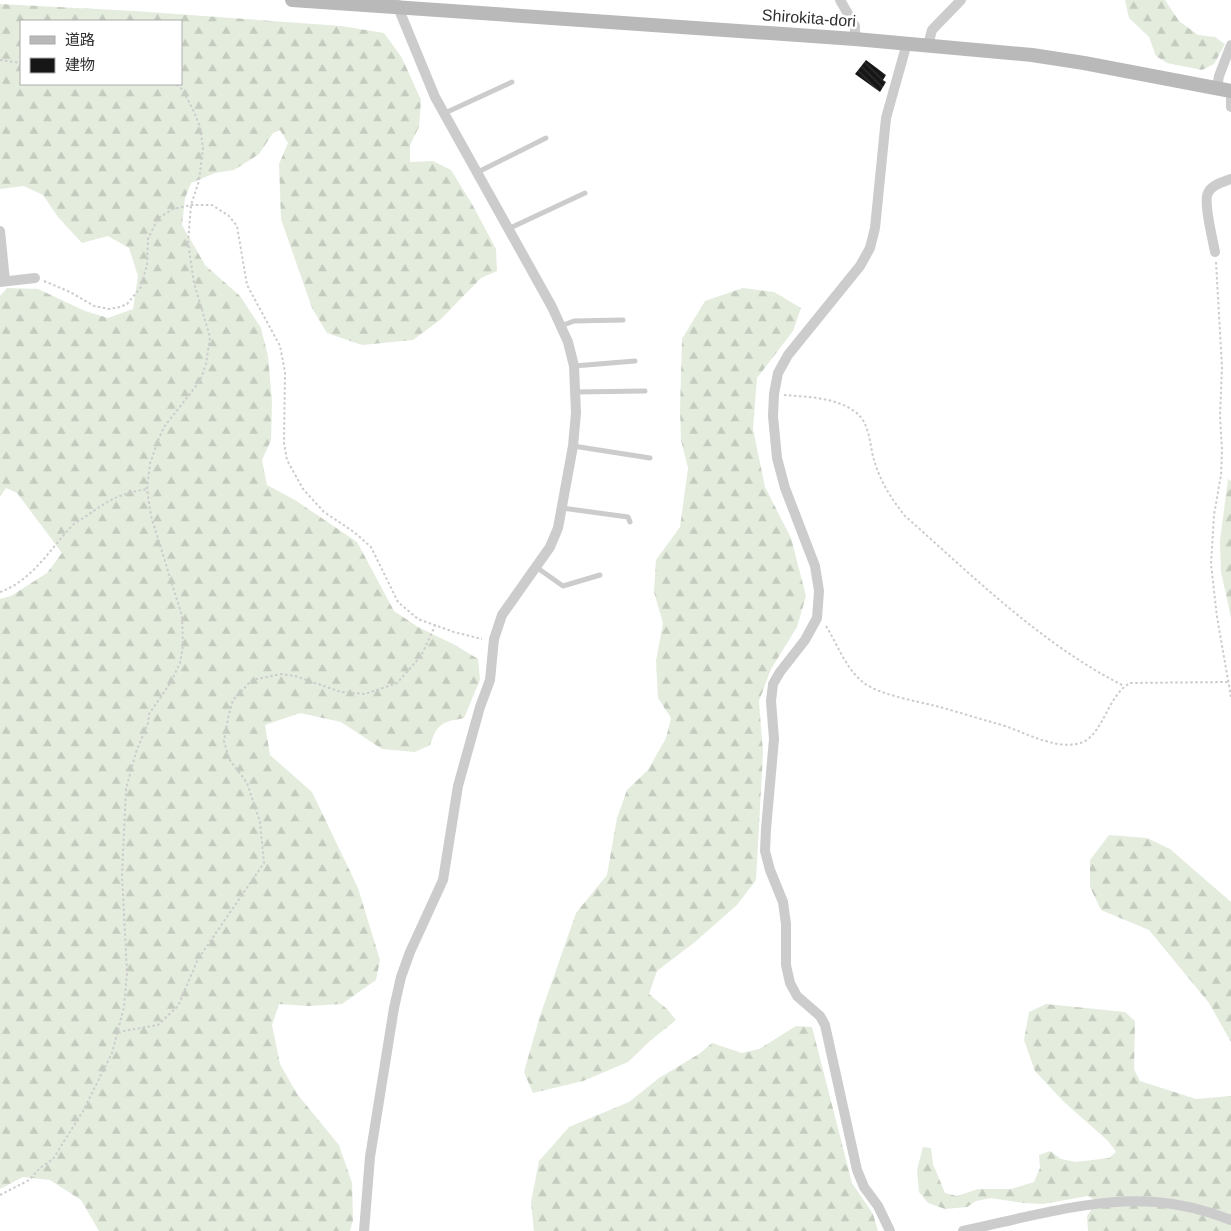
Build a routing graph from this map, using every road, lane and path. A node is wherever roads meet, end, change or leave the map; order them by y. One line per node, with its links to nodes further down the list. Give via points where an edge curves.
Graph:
1 (292, 0): 4 (street, Shirokita-dori)
2 (840, 0): 5 (street, via 855,26)
3 (961, 0): 7 (street, via 932,30)
4 (397, 4): 5 (street, Shirokita-dori); 16 (street, via 435,97)
5 (855, 39): 6 (street, Shirokita-dori)
6 (907, 43): 7 (street, Shirokita-dori); 33 (street, via 886,118 870,248 860,266 788,355 778,373)
7 (928, 45): 13 (street, Shirokita-dori, via 1067,60)
8 (1231, 45): 13 (street, via 1219,76)
9 (0, 60): 10 (path)
10 (20, 63)
11 (512, 82): 16 (lane)
12 (177, 85): 21 (path, via 196,114 203,148 199,181)
13 (1224, 90)
14 (1231, 96): 15 (street)
15 (1231, 107)
16 (445, 113): 18 (street)
17 (546, 138): 18 (lane)
18 (478, 172): 23 (street)
19 (1231, 179): 24 (street, via 1214,186 1206,201)
20 (585, 193): 23 (lane)
21 (191, 205): 25 (path, via 173,209 158,218 148,239 141,287 127,304 109,309 94,306); 36 (path, via 188,243 194,283 210,337 206,364 200,381 164,427 150,464); 43 (path, via 212,205 229,216 237,226 247,285 280,346 285,372 284,443 287,460 303,489 324,512 371,547 398,602 418,619)
22 (3, 229): 26 (street)
23 (508, 229): 28 (street)
24 (1215, 252): 45 (path, via 1222,359 1222,451 1211,564)
25 (35, 278): 26 (street)
26 (3, 282)
27 (623, 320): 28 (lane, via 574,322)
28 (561, 326): 30 (street)
29 (635, 361): 30 (lane)
30 (574, 366): 32 (street)
31 (645, 391): 32 (lane)
32 (575, 392): 34 (street)
33 (774, 394): 42 (street, via 777,458 815,566 819,591); 46 (path, via 813,397 856,412 866,425 874,462 884,484 906,516 1036,630)
34 (572, 446): 35 (lane); 37 (street)
35 (650, 458)
36 (147, 489): 41 (path, via 128,492 107,501 71,526 44,559); 48 (path, via 151,516 182,616 183,646 180,663 149,714 126,789 122,874 127,973)
37 (561, 508): 38 (lane, via 628,517); 39 (street, via 558,528)
38 (630, 522)
39 (536, 568): 40 (lane, via 562,586); 44 (street, via 502,615)
40 (600, 575)
41 (0, 592)
42 (817, 618): 46 (path, via 823,620 846,662 865,684 888,694 1006,726 1055,743 1074,744 1093,734); 52 (street, via 773,684 774,739 765,851 783,902 790,983 797,996 820,1016 825,1025 857,1170)
43 (435, 626): 44 (path); 48 (path, via 421,656 397,683 365,694 349,693 281,674 252,680 233,700 224,741 229,759 247,783 260,822 264,863 198,959 178,1006 158,1025)
44 (494, 639): 51 (street, via 490,680 458,786 443,880 410,952 394,1008 370,1158)
45 (1229, 682): 46 (path, via 1130,683); 47 (path)
46 (1124, 686)
47 (1231, 697)
48 (118, 1032): 49 (path, via 112,1053 83,1111 53,1158 29,1180)
49 (0, 1195)
50 (1231, 1220): 53 (street, via 1163,1203 1118,1203 1086,1205)
51 (364, 1231)
52 (890, 1231)
53 (963, 1231)

